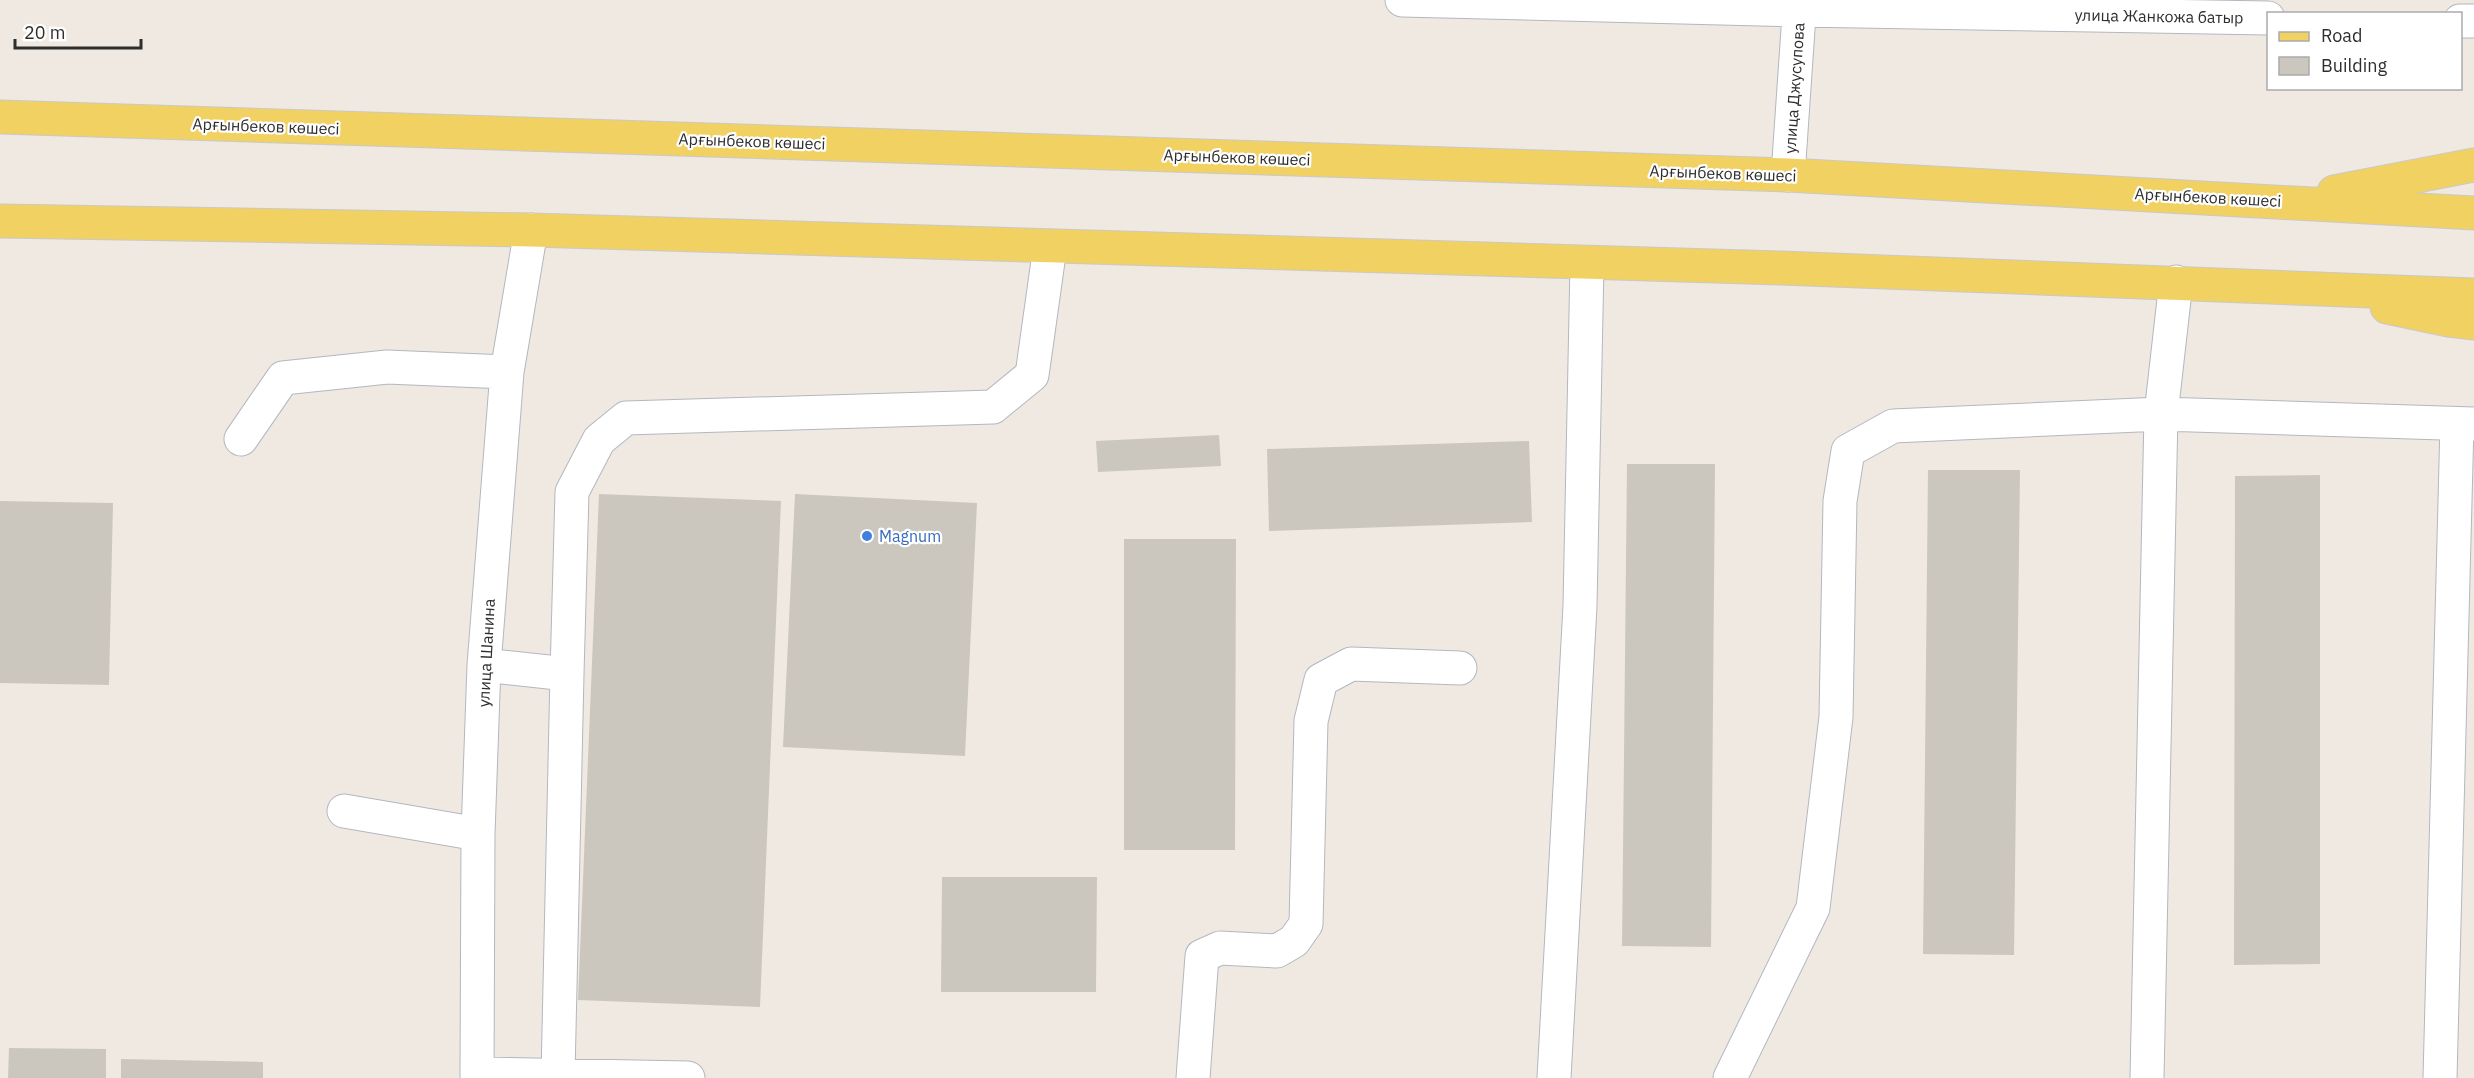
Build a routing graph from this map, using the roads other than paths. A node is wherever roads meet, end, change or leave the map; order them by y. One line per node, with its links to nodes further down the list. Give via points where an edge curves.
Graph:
1 (1402, 0): 2 (street, улица Жанкожа батыр)
2 (1800, 5): 3 (street, улица Жанкожа батыр); 6 (street, улица Джусупова)
3 (2267, 18)
4 (0, 117): 6 (main road, Арғынбеков көшесі)
5 (2474, 165): 7 (main road)
6 (1788, 175): 7 (main road, Арғынбеков көшесі)
7 (2286, 201): 8 (main road, Арғынбеков көшесі)
8 (2474, 213)
9 (0, 220): 10 (main road)
10 (531, 230): 11 (main road); 17 (street, улица Шанина)
11 (1050, 247): 12 (main road); 23 (street, via 1032,375 993,407 626,418 599,440 572,492)
12 (1587, 264): 13 (main road); 30 (street, via 1580,606)
13 (2176, 282): 14 (main road); 18 (street)
14 (2300, 288): 15 (main road); 16 (main road)
15 (2474, 295)
16 (2474, 323)
17 (507, 372): 20 (street, via 387,367 283,378); 21 (street, улица Шанина)
18 (2161, 414): 19 (street); 31 (street, via 1893,426 1848,451 1840,501 1836,717 1812,908); 32 (street)
19 (2466, 424): 33 (street)
20 (241, 438)
21 (484, 665): 23 (street); 25 (street, улица Шанина)
22 (1460, 668): 29 (street, via 1351,664 1321,680 1311,721 1306,924 1294,942 1277,951 1220,948 1202,956)
23 (567, 674): 26 (street)
24 (344, 811): 25 (street)
25 (478, 834): 27 (street, улица Шанина)
26 (558, 1075): 27 (street); 28 (street)
27 (478, 1076)
28 (688, 1078)
29 (1193, 1078)
30 (1554, 1078)
31 (1730, 1078)
32 (2147, 1078)
33 (2440, 1078)

